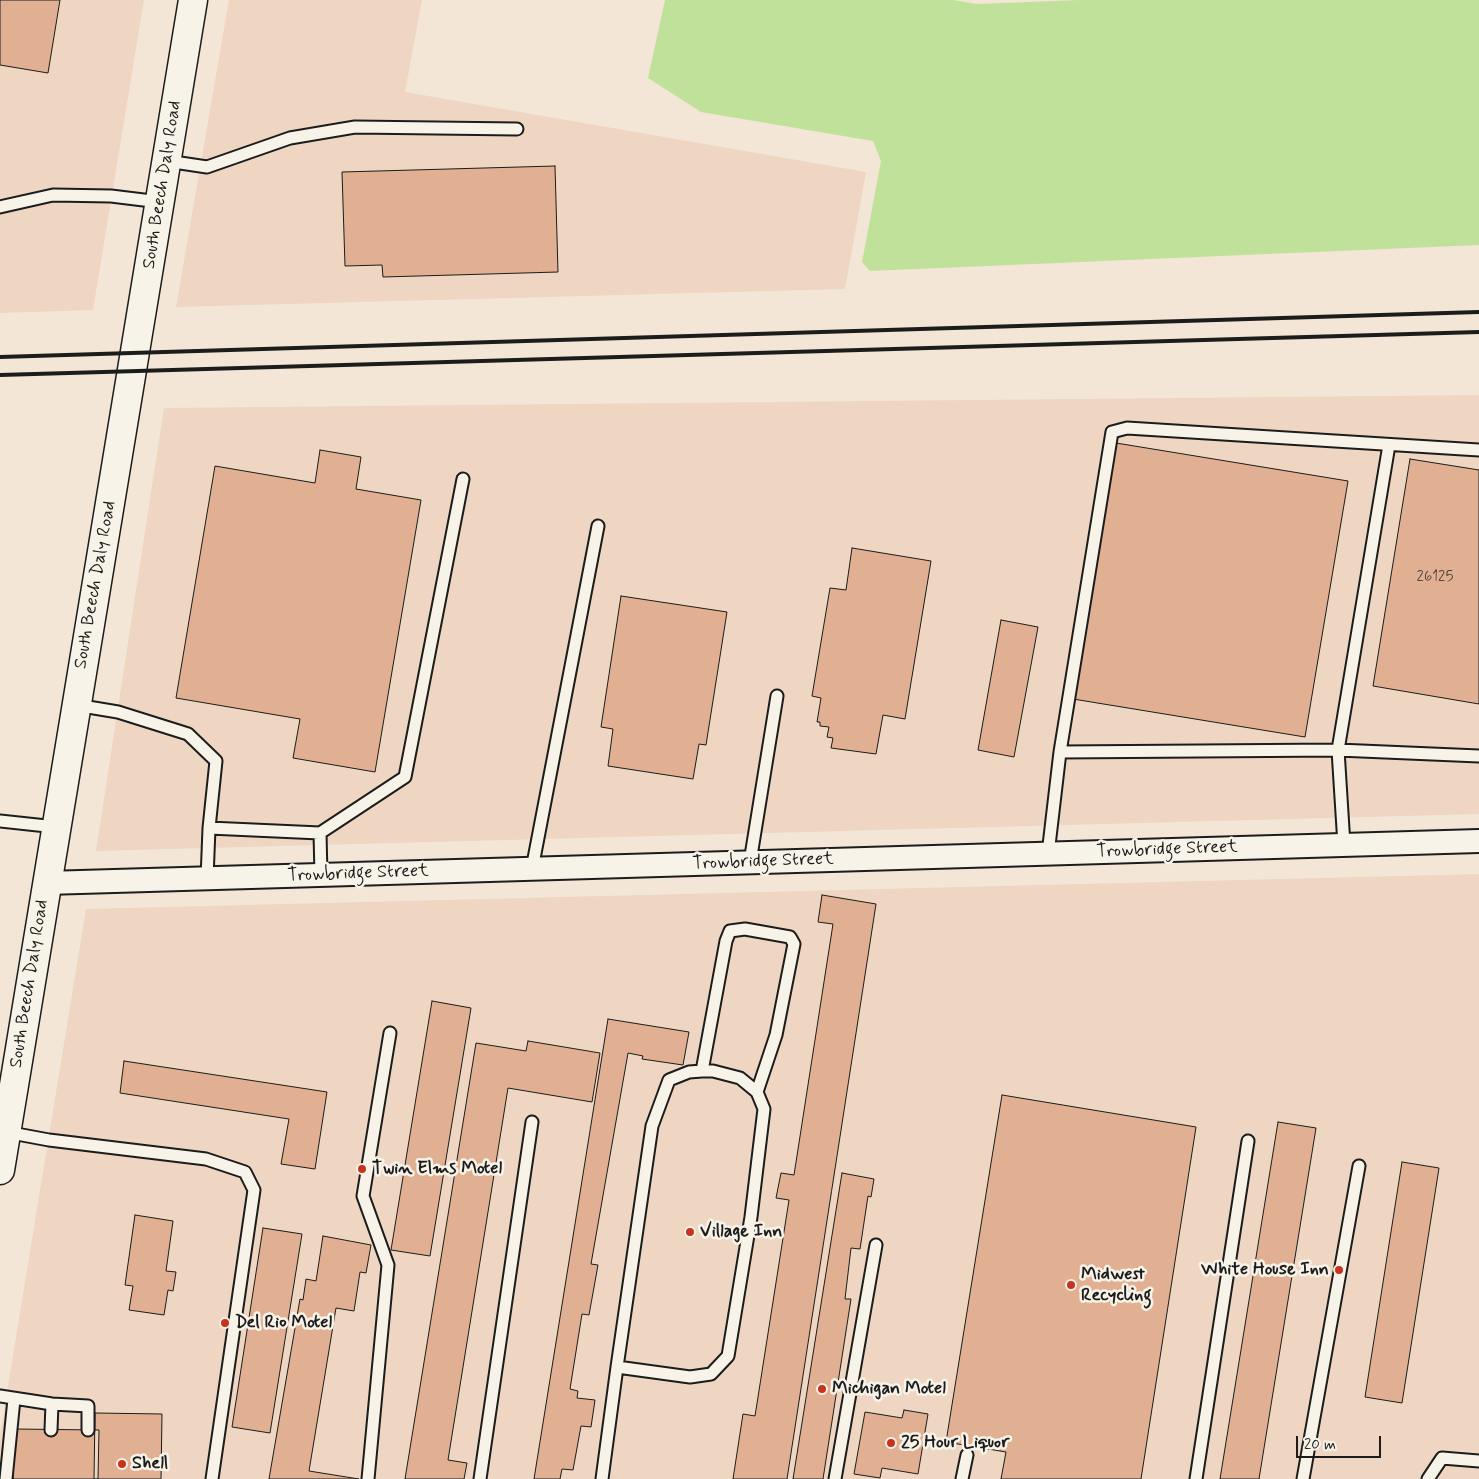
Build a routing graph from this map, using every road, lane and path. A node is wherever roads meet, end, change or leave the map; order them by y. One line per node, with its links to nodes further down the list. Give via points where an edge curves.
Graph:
1 (194, 0): 3 (main road, South Beech Daly Road)
2 (517, 129): 3 (lane, via 355,127 290,138 207,167)
3 (167, 161): 4 (main road, South Beech Daly Road)
4 (160, 202): 5 (lane, via 53,194); 11 (main road, South Beech Daly Road)
5 (0, 207)
6 (1389, 445): 7 (lane); 12 (lane); 13 (lane, via 1127,428 1112,432)
7 (1479, 450)
8 (462, 480): 18 (lane, via 405,777)
9 (598, 526): 23 (lane)
10 (777, 696): 22 (lane)
11 (76, 705): 16 (main road, South Beech Daly Road); 17 (lane, via 118,712 188,734 216,761)
12 (1338, 750): 13 (lane); 14 (lane); 20 (lane)
13 (1060, 752): 21 (lane)
14 (1479, 756)
15 (0, 821): 16 (lane)
16 (56, 827): 26 (main road, South Beech Daly Road)
17 (209, 828): 18 (lane); 25 (lane)
18 (320, 833): 24 (lane)
19 (1479, 841): 20 (street, Trowbridge Street)
20 (1344, 845): 21 (street, Trowbridge Street)
21 (1048, 854): 22 (street, Trowbridge Street)
22 (750, 862): 23 (street, Trowbridge Street)
23 (532, 869): 24 (street, Trowbridge Street)
24 (321, 875): 25 (street, Trowbridge Street)
25 (207, 878): 26 (street, Trowbridge Street)
26 (46, 884): 29 (main road, South Beech Daly Road)
27 (390, 1034): 47 (lane, via 364,1196 388,1265)
28 (702, 1071): 30 (lane, via 713,1070 740,1078); 30 (lane, via 730,932 745,929 790,937 794,944 776,1035); 37 (lane, via 668,1080 652,1126)
29 (7, 1087): 32 (main road, South Beech Daly Road)
30 (757, 1092): 37 (lane, via 764,1110 751,1217 728,1356 711,1374 690,1377)
31 (532, 1122): 48 (lane)
32 (6, 1132): 35 (main road, South Beech Daly Road); 46 (lane, via 206,1160 245,1172 254,1190)
33 (1248, 1141): 52 (lane)
34 (1359, 1166): 53 (lane)
35 (0, 1170)
36 (876, 1245): 50 (lane)
37 (617, 1367): 49 (lane)
38 (0, 1396): 39 (lane)
39 (14, 1399): 40 (lane); 45 (lane)
40 (52, 1404): 41 (lane); 42 (lane, via 88,1406)
41 (50, 1430)
42 (88, 1430)
43 (967, 1455): 51 (lane)
44 (1479, 1461): 54 (lane, via 1442,1458)
45 (6, 1479)
46 (212, 1479)
47 (368, 1479)
48 (480, 1479)
49 (602, 1479)
50 (834, 1479)
51 (962, 1479)
52 (1196, 1479)
53 (1303, 1479)
54 (1428, 1479)

